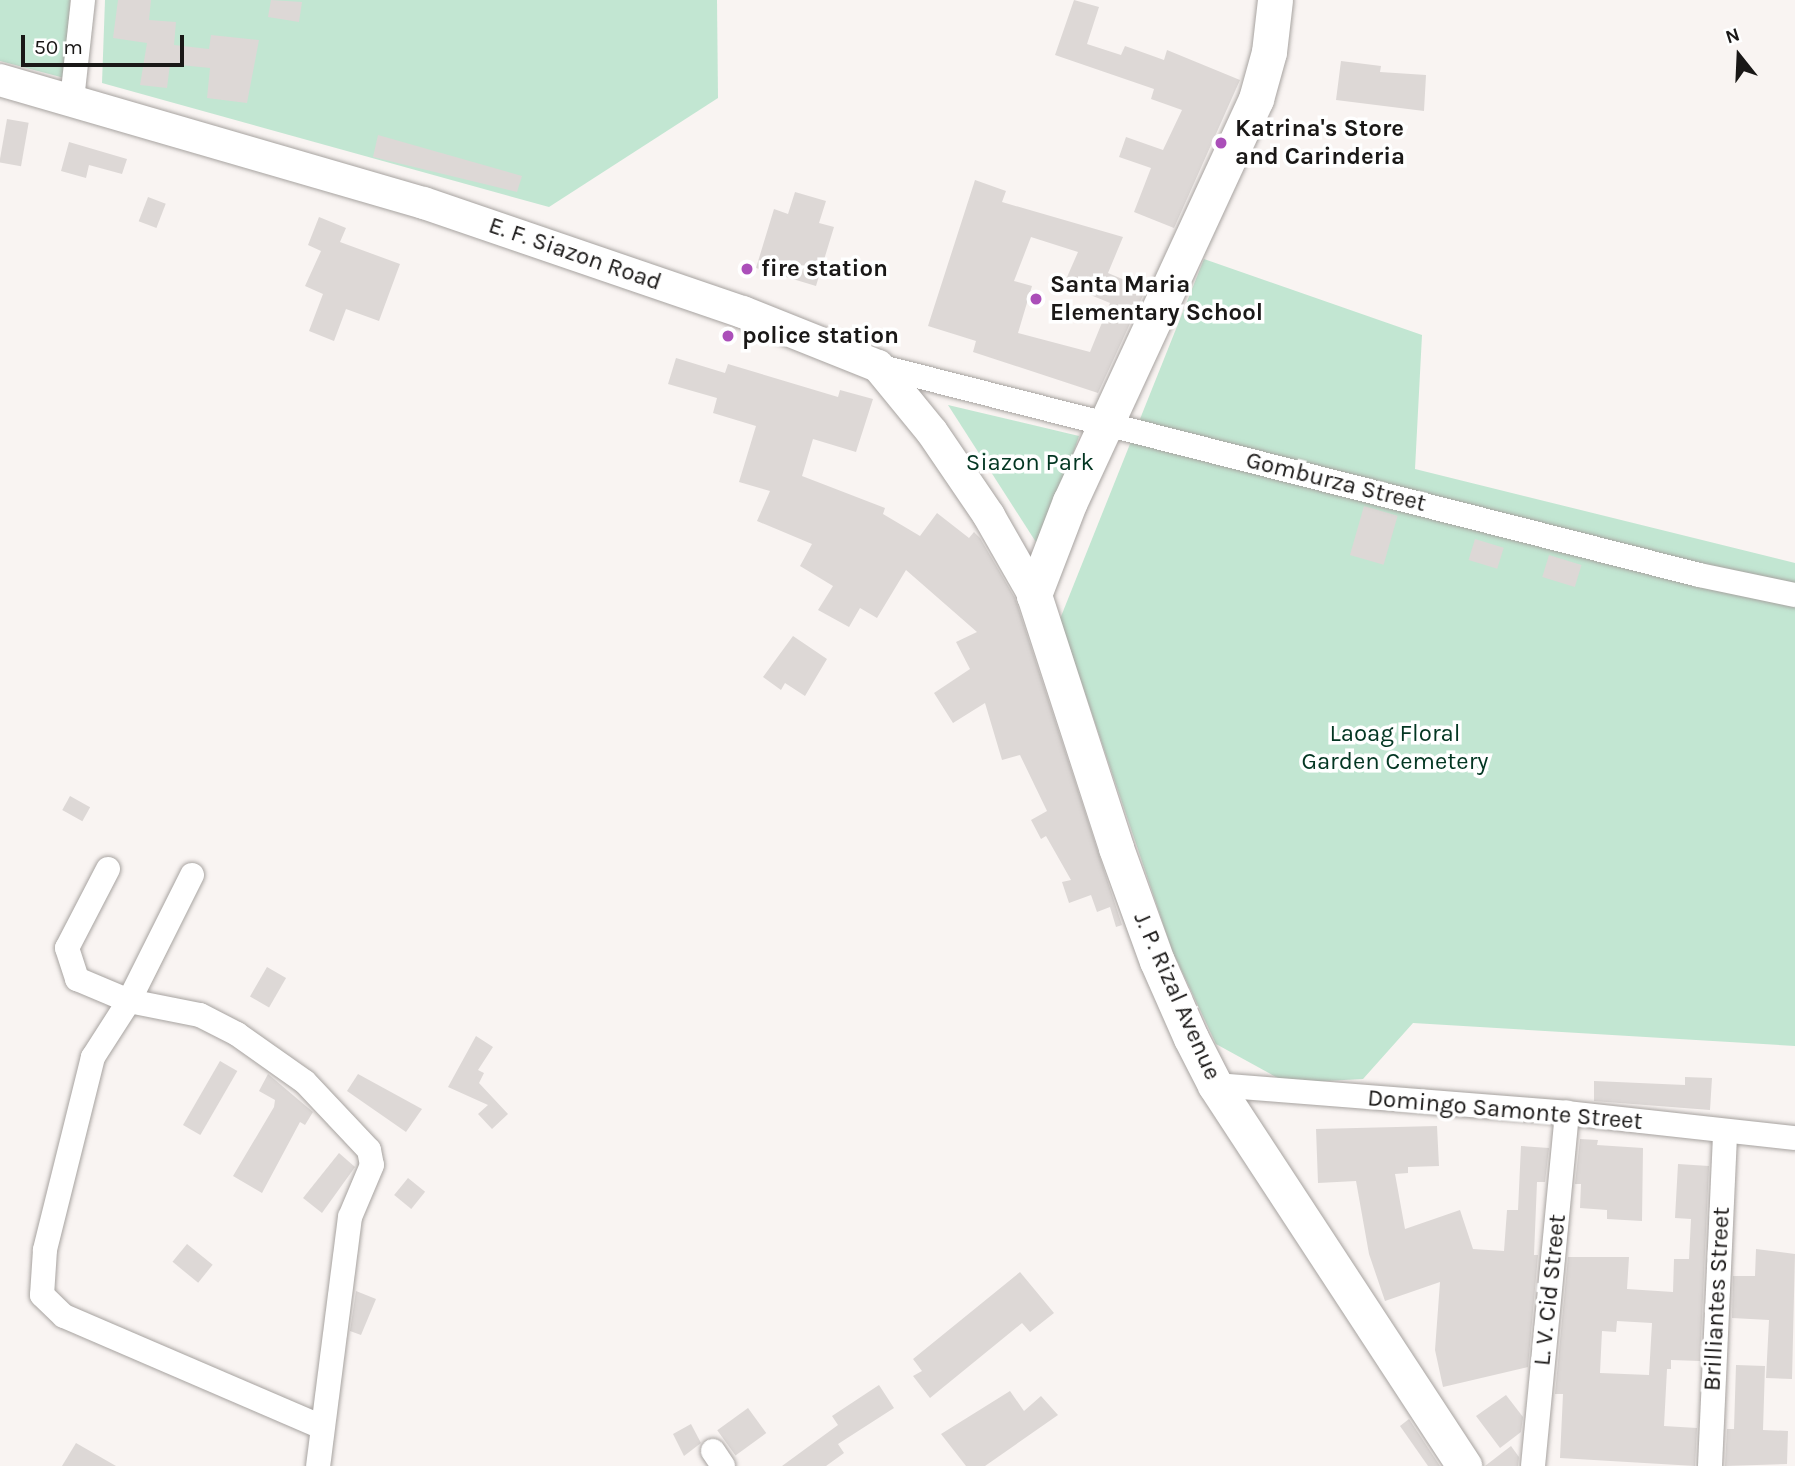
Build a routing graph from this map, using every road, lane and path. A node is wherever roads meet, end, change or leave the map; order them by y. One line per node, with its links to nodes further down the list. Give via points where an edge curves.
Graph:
1 (83, 0): 4 (street)
2 (1276, 0): 6 (main road, via 1256,99)
3 (0, 80): 4 (street, E. F. Siazon Road)
4 (72, 100): 5 (street, E. F. Siazon Road, via 424,202 766,321)
5 (878, 366): 6 (street, Gomburza Street); 7 (street, via 982,505)
6 (1107, 424): 7 (main road); 8 (street, Gomburza Street, via 1699,575)
7 (1034, 595): 12 (main road, J. P. Rizal Avenue, via 1157,961)
8 (1795, 595)
9 (108, 869): 11 (street, via 66,948 78,979)
10 (192, 875): 11 (street)
11 (129, 1001): 16 (street, via 200,1015 237,1034 305,1082 369,1150 372,1165 350,1217); 16 (street, via 93,1057 45,1250 42,1295 64,1316)
12 (1215, 1085): 13 (street, Domingo Samonte Street); 18 (main road, J. P. Rizal Avenue)
13 (1567, 1113): 14 (street, Domingo Samonte Street); 19 (street, L. V. Cid Street)
14 (1725, 1131): 15 (street, Domingo Samonte Street); 20 (street, Brilliantes Street)
15 (1795, 1138)
16 (322, 1427): 17 (street)
17 (318, 1466)
18 (1464, 1466)
19 (1533, 1466)
20 (1710, 1466)

